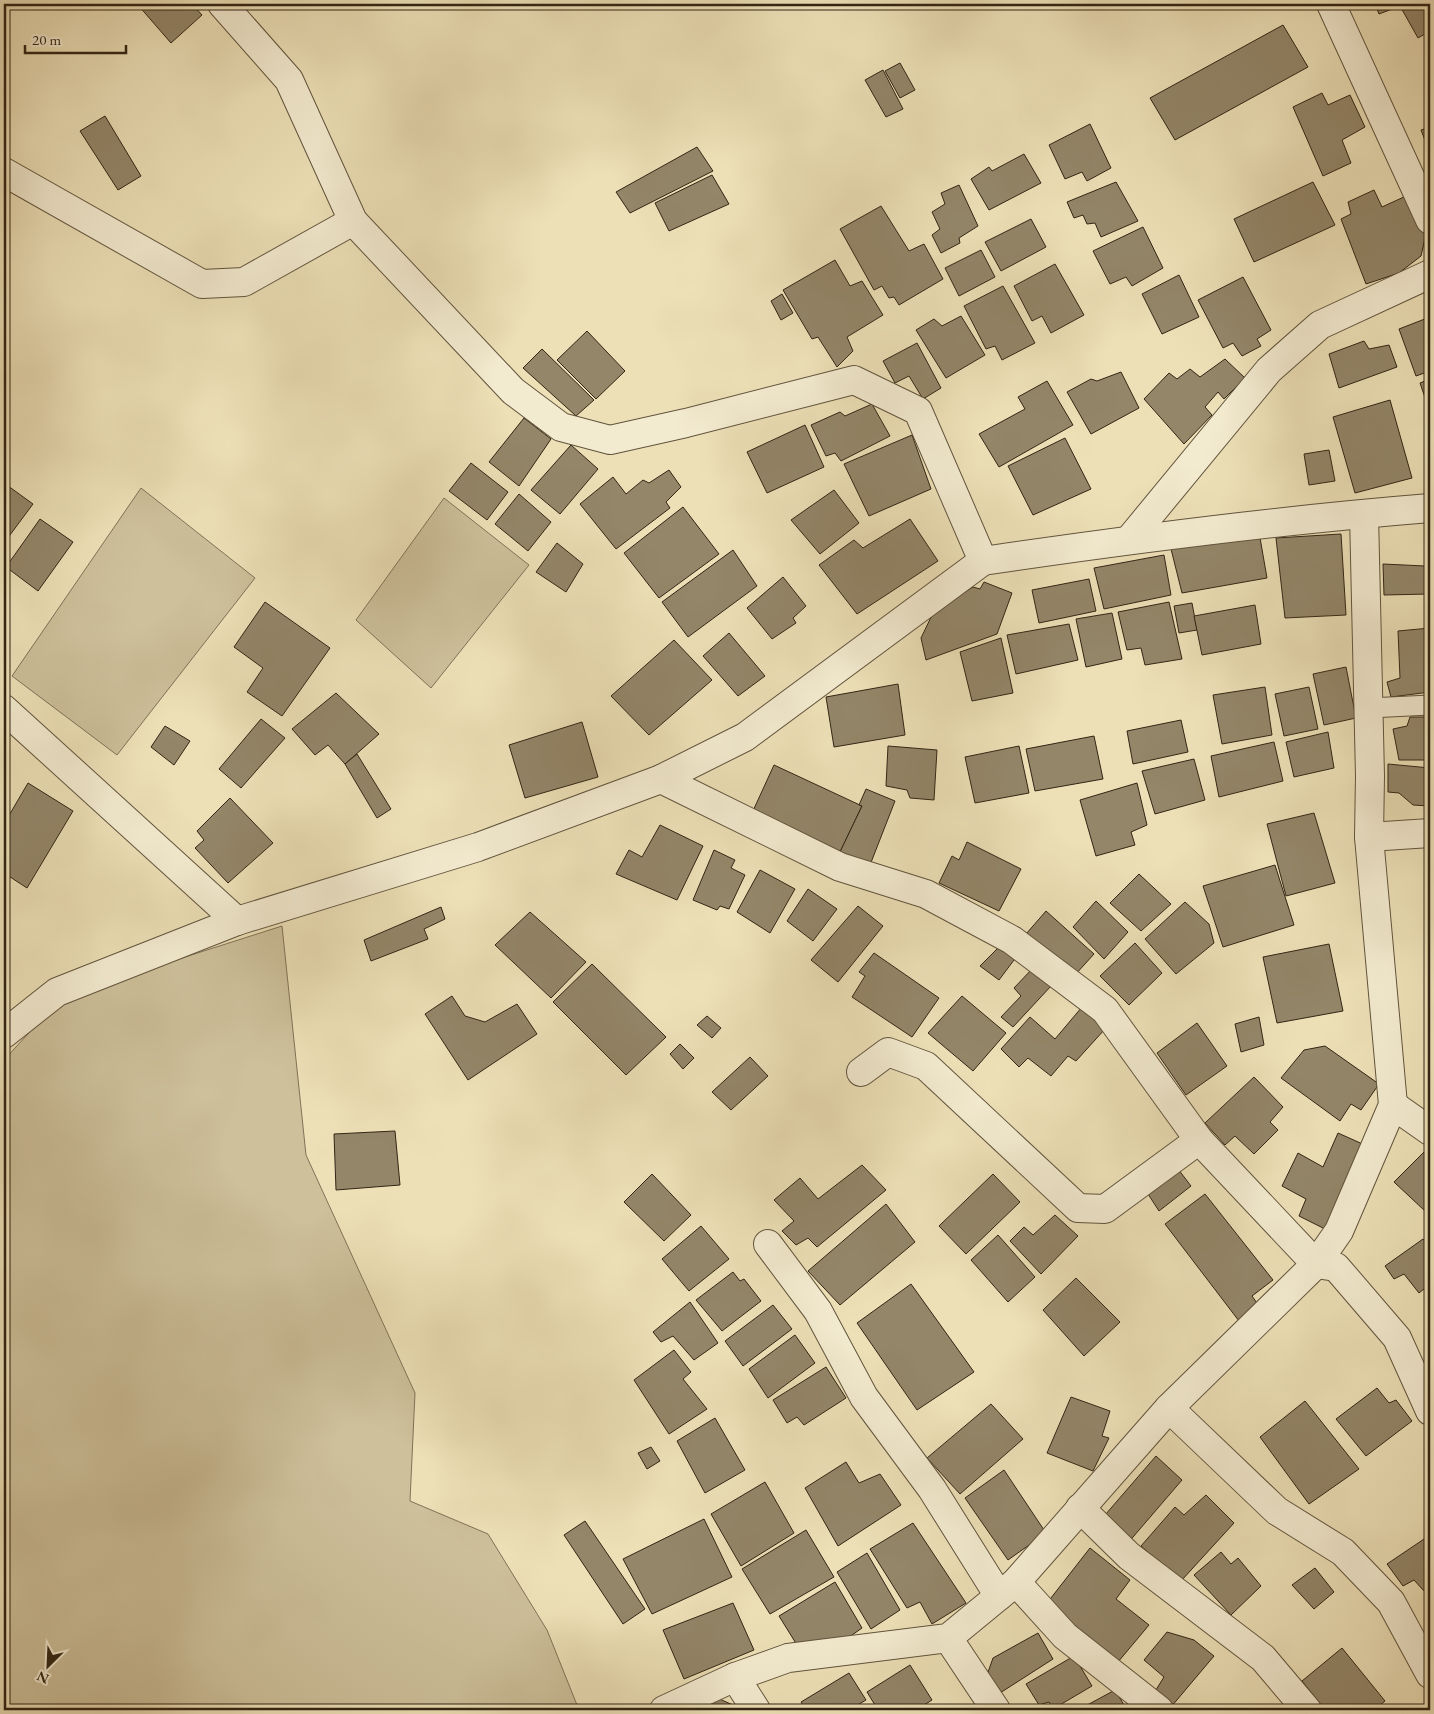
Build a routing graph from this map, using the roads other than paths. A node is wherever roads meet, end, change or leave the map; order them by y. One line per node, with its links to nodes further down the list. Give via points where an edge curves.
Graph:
1 (222, 4): 5 (street, via 289,80)
2 (1331, 4): 4 (street)
3 (4, 172): 5 (street, via 202,284 244,282)
4 (1430, 220)
5 (353, 221): 10 (street, via 513,391 561,427 610,440 854,380 918,411)
6 (1430, 274): 9 (street, via 1320,325 1269,370)
7 (1430, 508): 8 (street)
8 (1364, 514): 9 (street); 12 (street)
9 (1128, 540): 10 (street)
10 (983, 561): 14 (street, via 745,737)
11 (1430, 705): 12 (lane)
12 (1369, 708): 16 (street)
13 (4, 709): 17 (street)
14 (661, 779): 17 (street, via 478,847); 22 (street, via 840,867 926,894 1012,940 1105,1010)
15 (1430, 833): 16 (street)
16 (1369, 837): 20 (street)
17 (237, 921): 18 (street, via 57,992)
18 (4, 1034)
19 (861, 1072): 22 (street, via 888,1052 926,1066 1078,1208 1105,1209)
20 (1393, 1105): 21 (street); 24 (street, via 1340,1231)
21 (1430, 1131)
22 (1199, 1140): 24 (street)
23 (768, 1244): 28 (street, via 818,1311 864,1397)
24 (1316, 1264): 25 (street); 26 (street, via 1336,1266 1397,1338)
25 (1169, 1408): 27 (street); 30 (street, via 1277,1511 1343,1552 1391,1602)
26 (1430, 1410)
27 (1080, 1508): 28 (street); 36 (street, via 1129,1556 1263,1658)
28 (1008, 1589): 29 (street); 35 (street)
29 (948, 1638): 31 (street, via 788,1658); 34 (street)
30 (1430, 1674)
31 (735, 1677): 32 (street); 33 (street)
32 (664, 1710)
33 (756, 1710)
34 (996, 1710)
35 (1159, 1710)
36 (1307, 1710)

